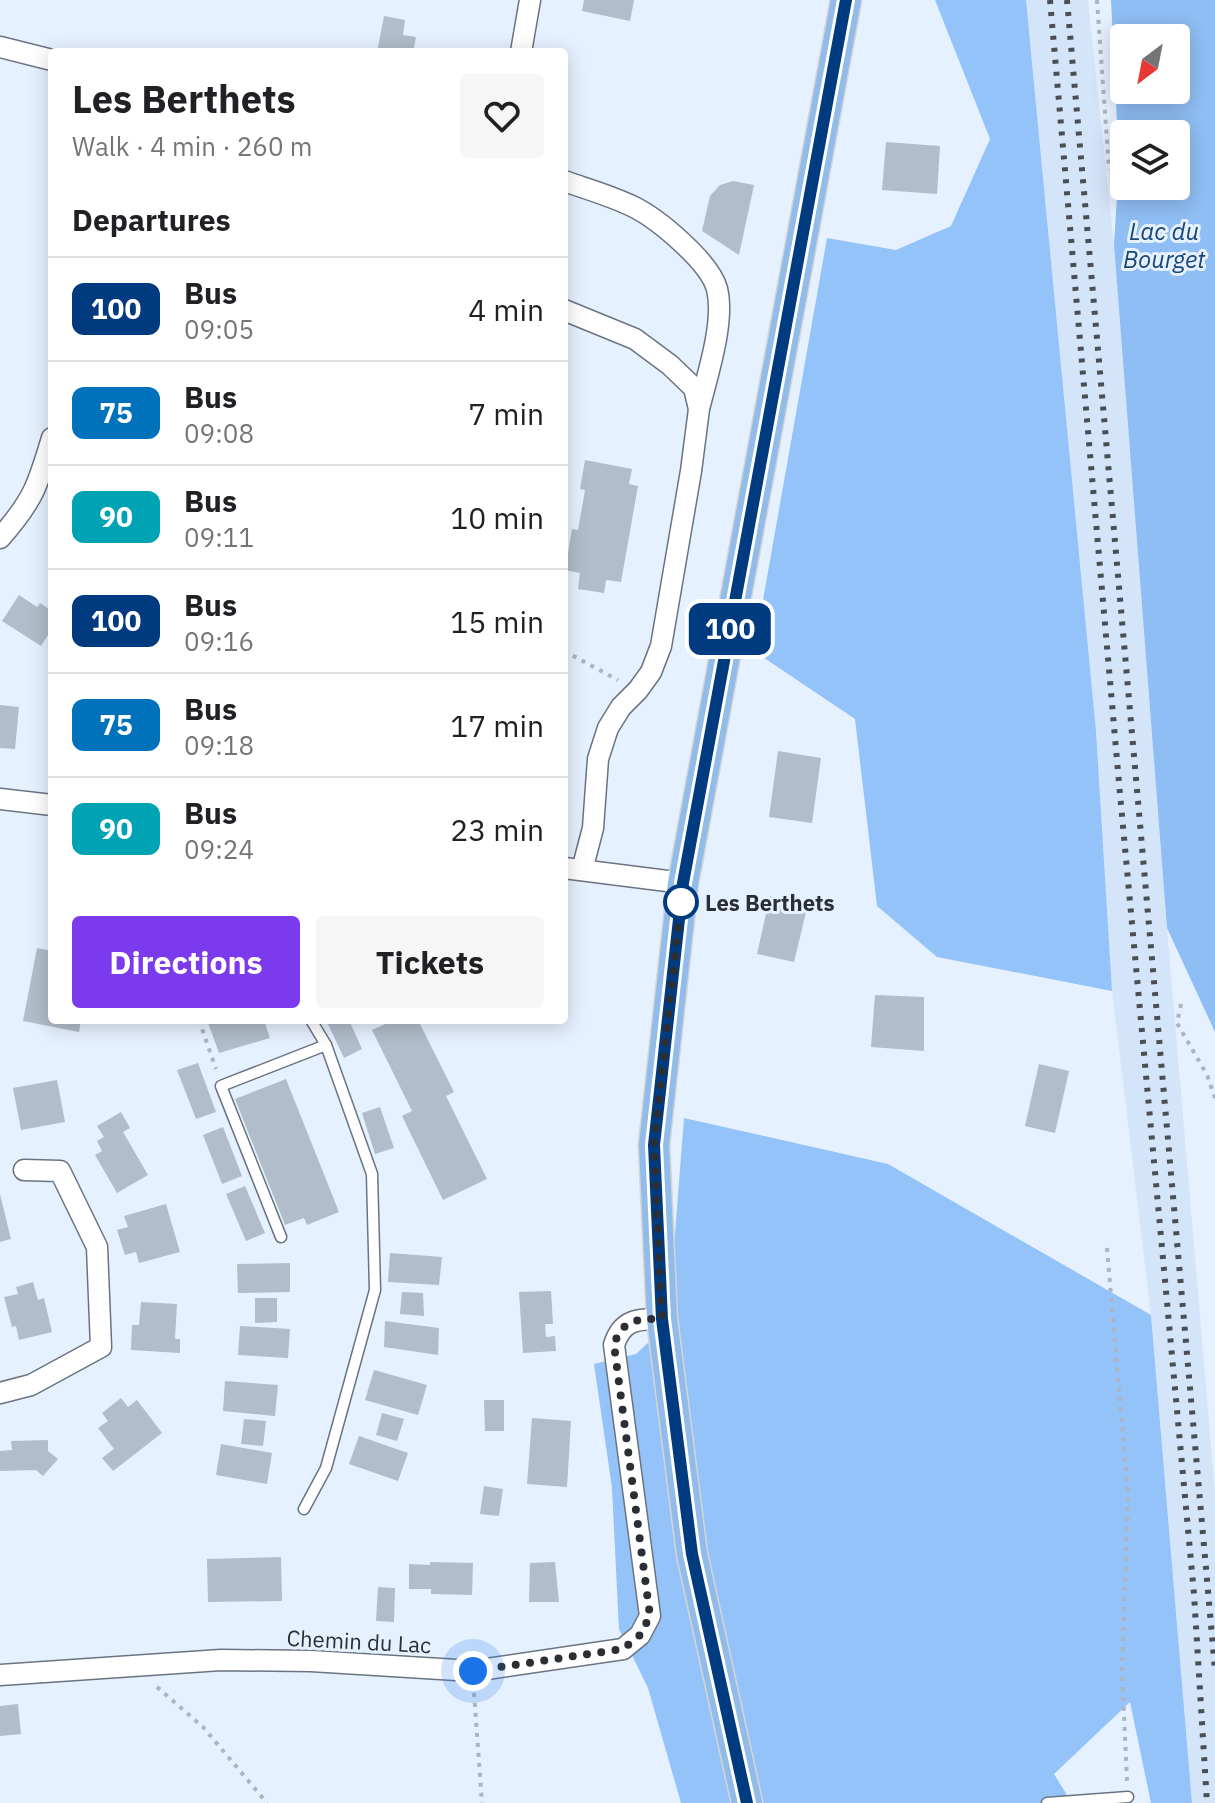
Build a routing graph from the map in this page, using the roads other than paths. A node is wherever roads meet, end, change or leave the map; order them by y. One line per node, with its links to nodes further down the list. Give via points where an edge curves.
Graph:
1 (530, 0): 4 (street)
2 (846, 0): 14 (main road)
3 (0, 47): 5 (street)
4 (522, 48)
5 (48, 59)
6 (568, 182): 8 (street, via 635,207 686,247 717,287 718,314)
7 (568, 312): 8 (street, via 635,339 670,365 694,388)
8 (699, 409): 13 (street, via 661,646 651,672 608,728 598,759 593,828)
9 (48, 451): 10 (street, via 37,487)
10 (0, 538)
11 (0, 799): 12 (street)
12 (48, 805)
13 (573, 869): 14 (street)
14 (683, 883): 19 (main road, via 654,1145)
15 (313, 1024): 16 (lane)
16 (326, 1045): 18 (lane, via 221,1086); 21 (lane, via 372,1174 375,1290 326,1468)
17 (24, 1170): 20 (street, via 60,1171 97,1247 101,1347 31,1385)
18 (281, 1237)
19 (662, 1319): 22 (street, Chemin du Lac, via 625,1324 614,1345 650,1616 640,1635 623,1649 473,1671 221,1660); 24 (main road, via 692,1554)
20 (0, 1393)
21 (304, 1509)
22 (0, 1675)
23 (1128, 1797): 25 (lane)
24 (747, 1803)
25 (1047, 1803)

